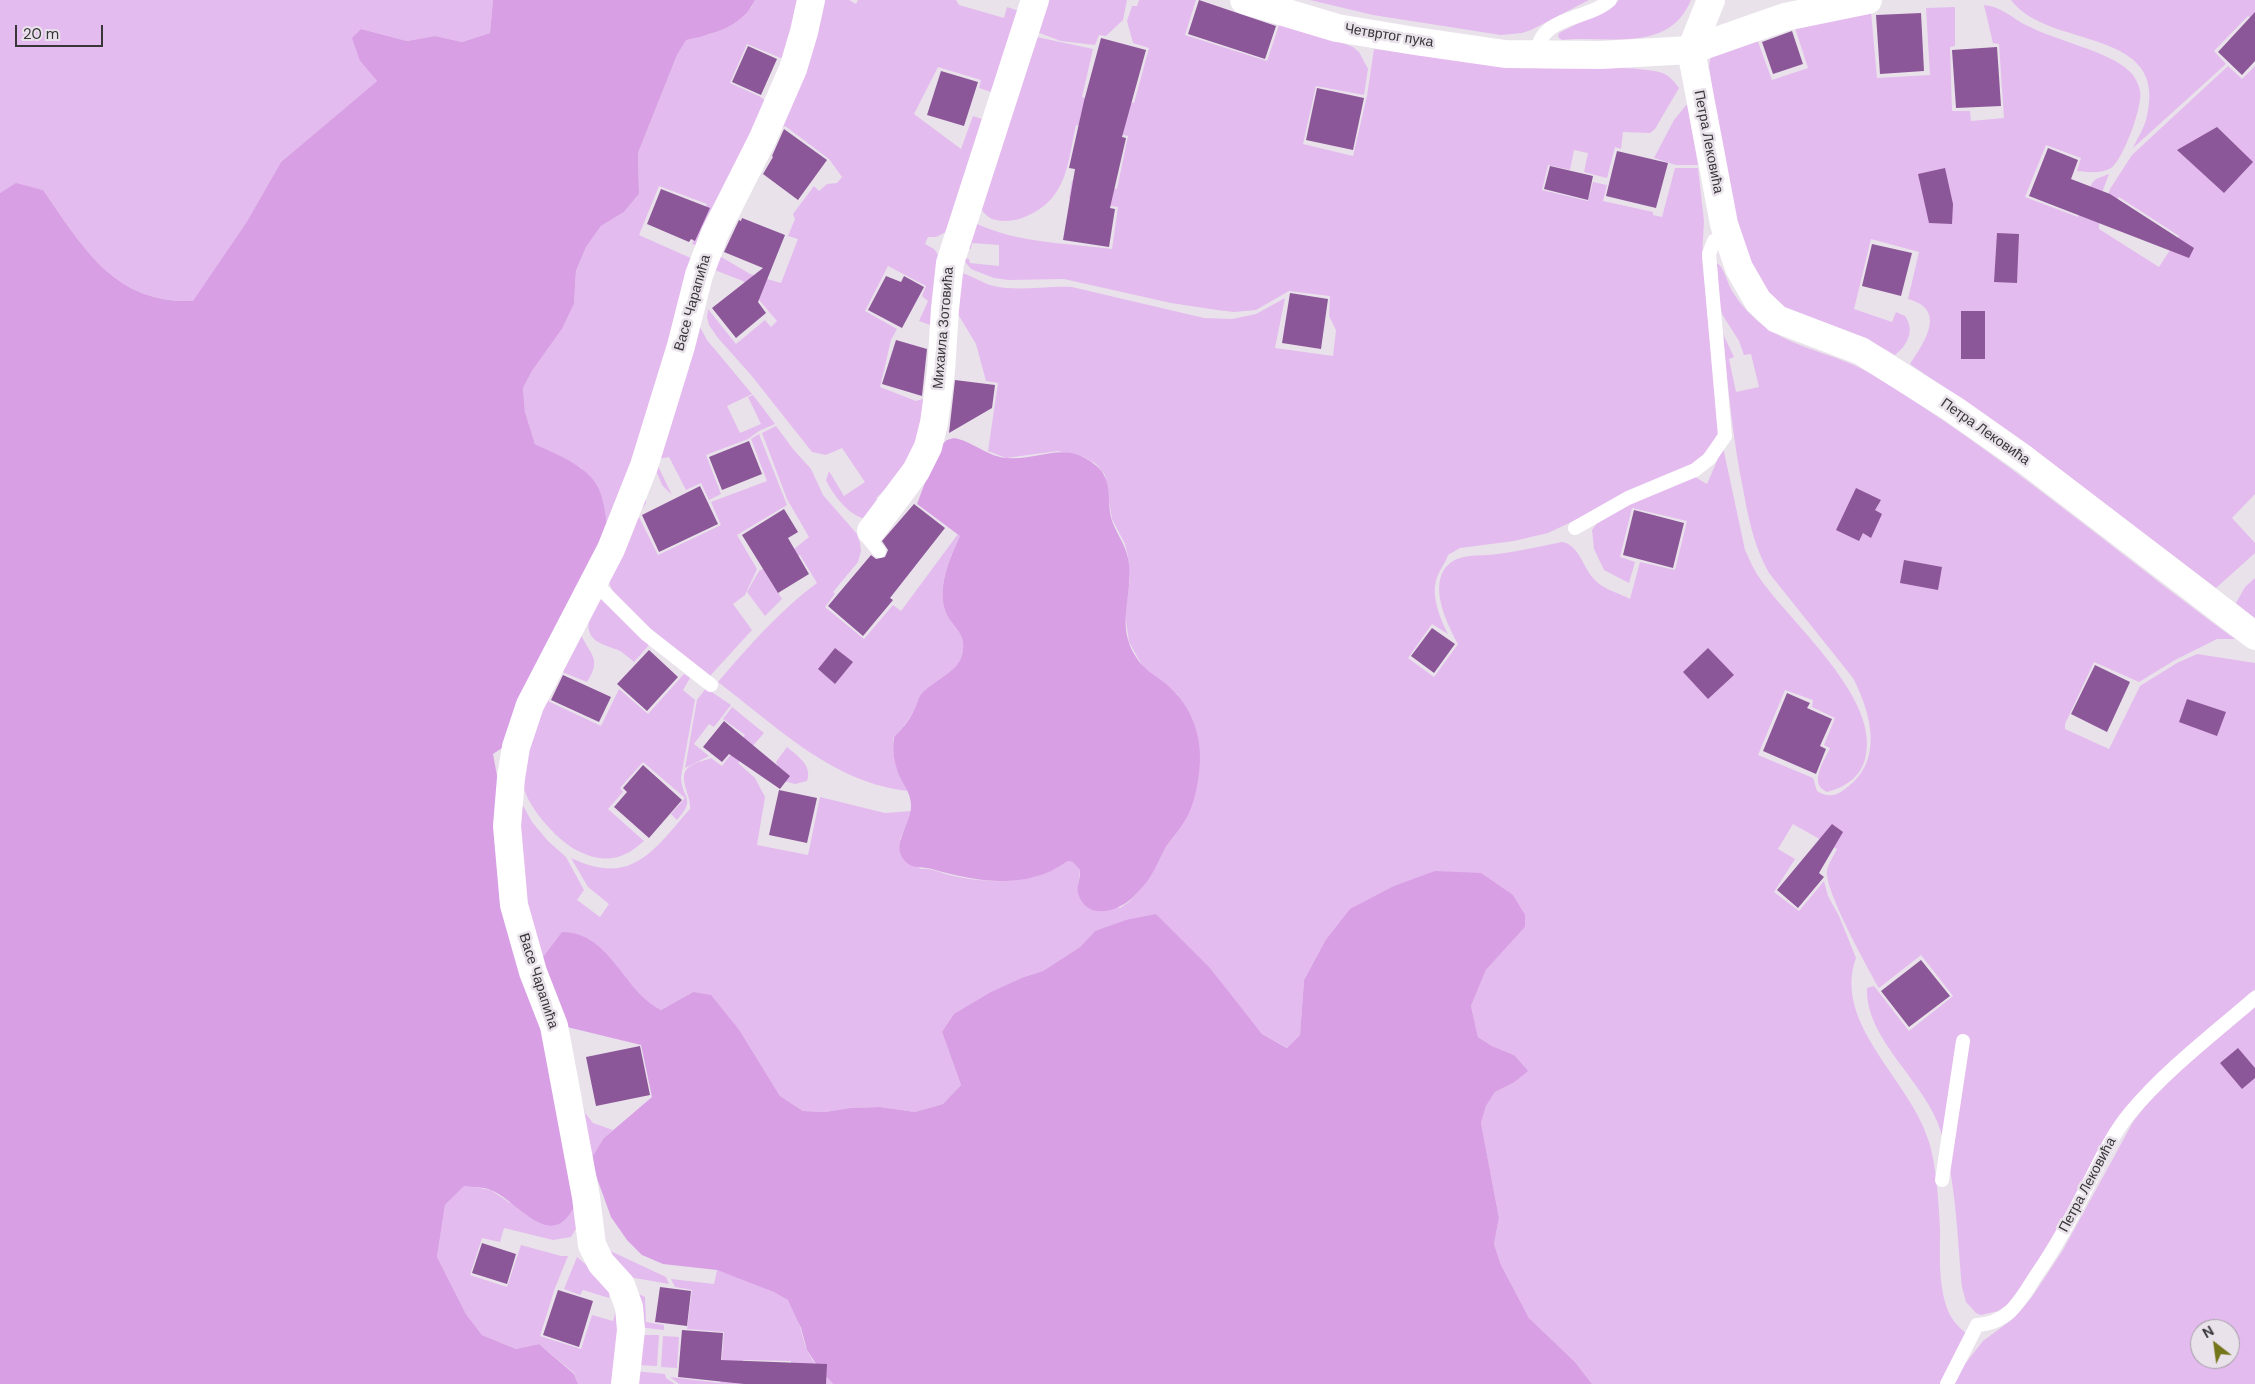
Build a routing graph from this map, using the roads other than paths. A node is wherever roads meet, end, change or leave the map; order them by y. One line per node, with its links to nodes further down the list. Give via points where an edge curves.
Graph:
1 (811, 0): 12 (street, Васе Чарапића, via 792,69 699,274 681,346 644,466 611,549)
2 (1035, 0): 11 (street, Михаила Зотовића, via 950,263 941,371 928,447)
3 (1244, 0): 8 (street, Четвртог пука, via 1337,28 1487,51)
4 (1610, 0): 8 (lane, via 1552,26 1539,41)
5 (1711, 0): 7 (street)
6 (1868, 0): 7 (street, Четвртог пука, via 1785,17)
7 (1691, 50): 8 (street, Четвртог пука, via 1601,55); 9 (street, Петра Лековића)
8 (1537, 54)
9 (1727, 234): 10 (lane, via 1714,241 1709,254 1725,436 1709,459 1695,470 1621,502); 13 (street, Петра Лековића, via 1739,268 1758,301 1777,319 1861,351 1953,408)
10 (1576, 528)
11 (875, 541)
12 (594, 582): 14 (lane, via 646,634); 18 (street, Васе Чарапића, via 530,706 516,747 507,826 514,905 533,972 554,1026 592,1245 601,1263 621,1286 629,1307 631,1330)
13 (2255, 636)
14 (711, 685)
15 (2255, 998): 19 (lane, Петра Лековића, via 2167,1074 2129,1114 2108,1145 2050,1256 2005,1318 1977,1325)
16 (1963, 1041): 17 (lane)
17 (1942, 1180)
18 (625, 1384)
19 (1947, 1384)

